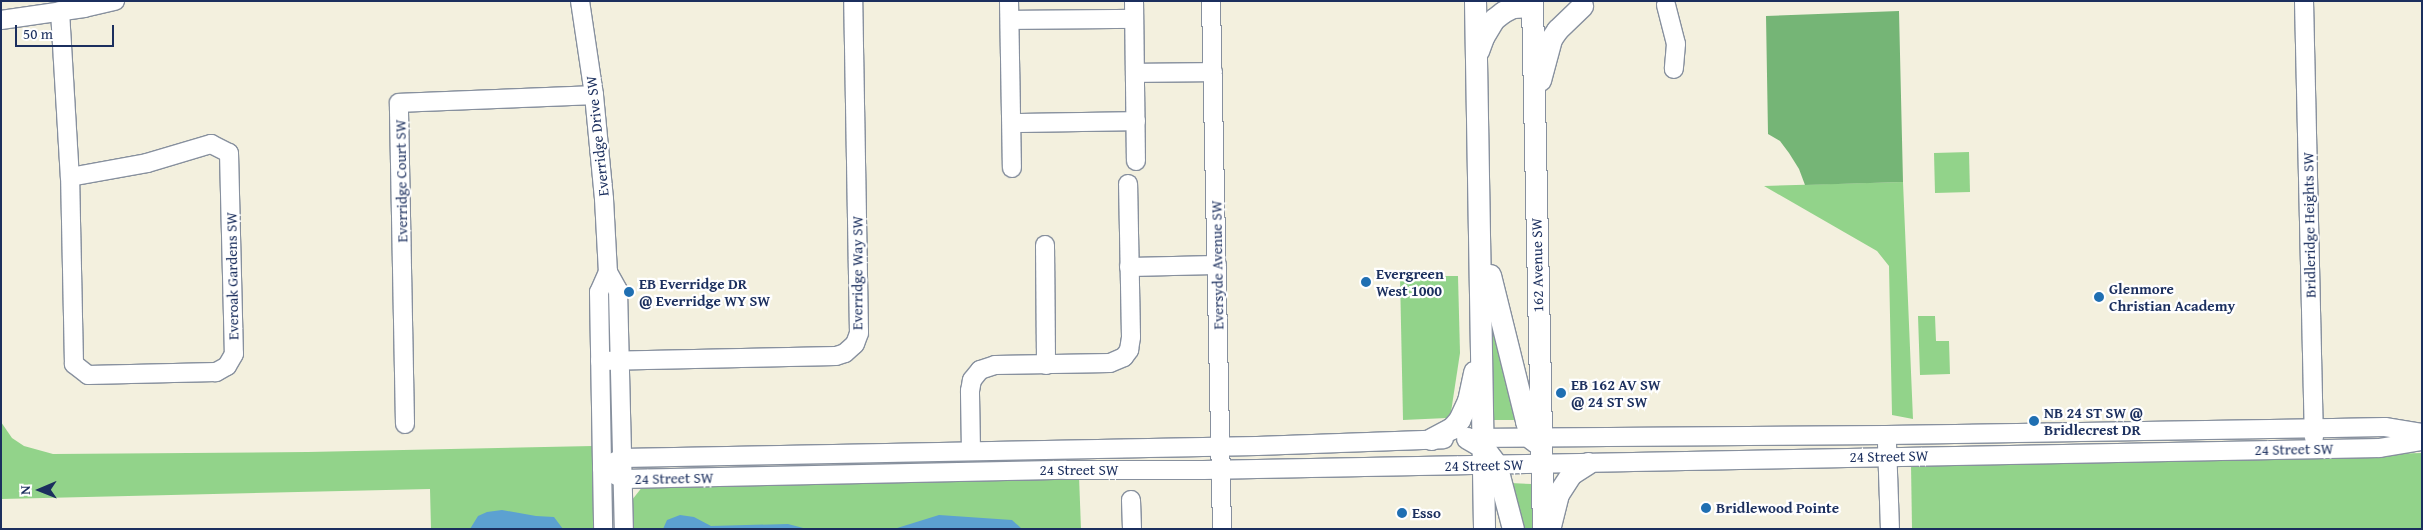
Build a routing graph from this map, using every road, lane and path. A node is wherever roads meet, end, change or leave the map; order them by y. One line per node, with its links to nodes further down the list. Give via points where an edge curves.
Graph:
1 (115, 1): 12 (street)
2 (580, 1): 20 (street, Everridge Drive SW)
3 (853, 1): 34 (street, Everridge Way SW, via 859,324 855,344 836,356)
4 (1009, 1): 15 (street)
5 (1134, 1): 13 (street)
6 (1211, 1): 18 (street, Eversyde Avenue SW)
7 (1475, 1): 16 (main road)
8 (2304, 1): 38 (street, Bridleridge Heights SW)
9 (1529, 3): 16 (main road, via 1513,7 1494,19); 21 (main road, 162 Avenue SW)
10 (1666, 5): 17 (street, via 1676,44)
11 (1582, 6): 21 (main road, via 1552,39)
12 (60, 11): 14 (street); 26 (street, Everoak Gardens SW)
13 (1134, 19): 15 (street); 19 (street)
14 (1, 20)
15 (1010, 20): 23 (street)
16 (1476, 56): 28 (main road)
17 (1674, 69)
18 (1213, 72): 19 (street); 30 (street, Eversyde Avenue SW)
19 (1135, 73): 22 (street)
20 (594, 95): 32 (street, Everridge Drive SW); 37 (street, Everridge Court SW, via 400,103)
21 (1533, 109): 45 (main road, 162 Avenue SW)
22 (1136, 121): 23 (street); 24 (street)
23 (1012, 123): 25 (street)
24 (1136, 161)
25 (1012, 168)
26 (70, 177): 26 (street, Everoak Gardens SW, via 74,364 88,375 216,372 227,366 234,354 229,153 211,144 147,163)
27 (1128, 184): 31 (street)
28 (1480, 228): 33 (main road); 45 (main road, via 1501,323)
29 (1045, 245): 36 (street)
30 (1217, 265): 31 (street); 43 (street, Eversyde Avenue SW)
31 (1129, 267): 36 (street, via 1131,336 1129,350 1124,357 1110,363)
32 (608, 272): 34 (street, Everridge Drive SW, via 618,290); 35 (street, Everridge Drive SW, via 599,292)
33 (1482, 338): 41 (main road, via 1464,412 1452,428); 47 (main road)
34 (620, 360): 35 (street, Everridge Way SW); 49 (street, Everridge Drive SW)
35 (600, 361): 51 (street, Everridge Drive SW)
36 (1046, 364): 46 (street, via 995,365 976,373 970,391)
37 (405, 424)
38 (2314, 428): 39 (street, 24 Street SW, via 2385,428); 40 (street, 24 Street SW); 44 (street, Bridleridge Heights SW)
39 (2422, 433)
40 (1886, 435): 45 (street, 24 Street SW); 48 (street)
41 (1430, 439): 43 (street, 24 Street SW); 47 (street, 24 Street SW)
42 (2422, 441): 44 (street, 24 Street SW, via 2380,448)
43 (1220, 446): 46 (street, 24 Street SW); 52 (street, Eversyde Avenue SW)
44 (2314, 449): 48 (street, 24 Street SW)
45 (1542, 450): 47 (street, 24 Street SW); 47 (street, 24 Street SW); 50 (street, 24 Street SW); 61 (main road, 162 Avenue SW)
46 (971, 451): 49 (street, 24 Street SW)
47 (1483, 451): 52 (street, 24 Street SW); 59 (main road); 60 (main road)
48 (1889, 455): 50 (street, 24 Street SW); 63 (street)
49 (622, 458): 51 (street, 24 Street SW); 53 (street, Everridge Drive SW)
50 (1588, 463): 62 (main road, via 1571,474 1558,494)
51 (602, 468): 53 (street, 24 Street SW); 55 (street, Everridge Drive SW)
52 (1220, 469): 53 (street, 24 Street SW); 58 (street, Eversyde Avenue SW)
53 (623, 479): 56 (street, Everridge Drive SW)
54 (1131, 500): 57 (street)
55 (603, 529)
56 (624, 529)
57 (1132, 529)
58 (1222, 529)
59 (1484, 529)
60 (1512, 529)
61 (1543, 529)
62 (1550, 529)
63 (1890, 529)

